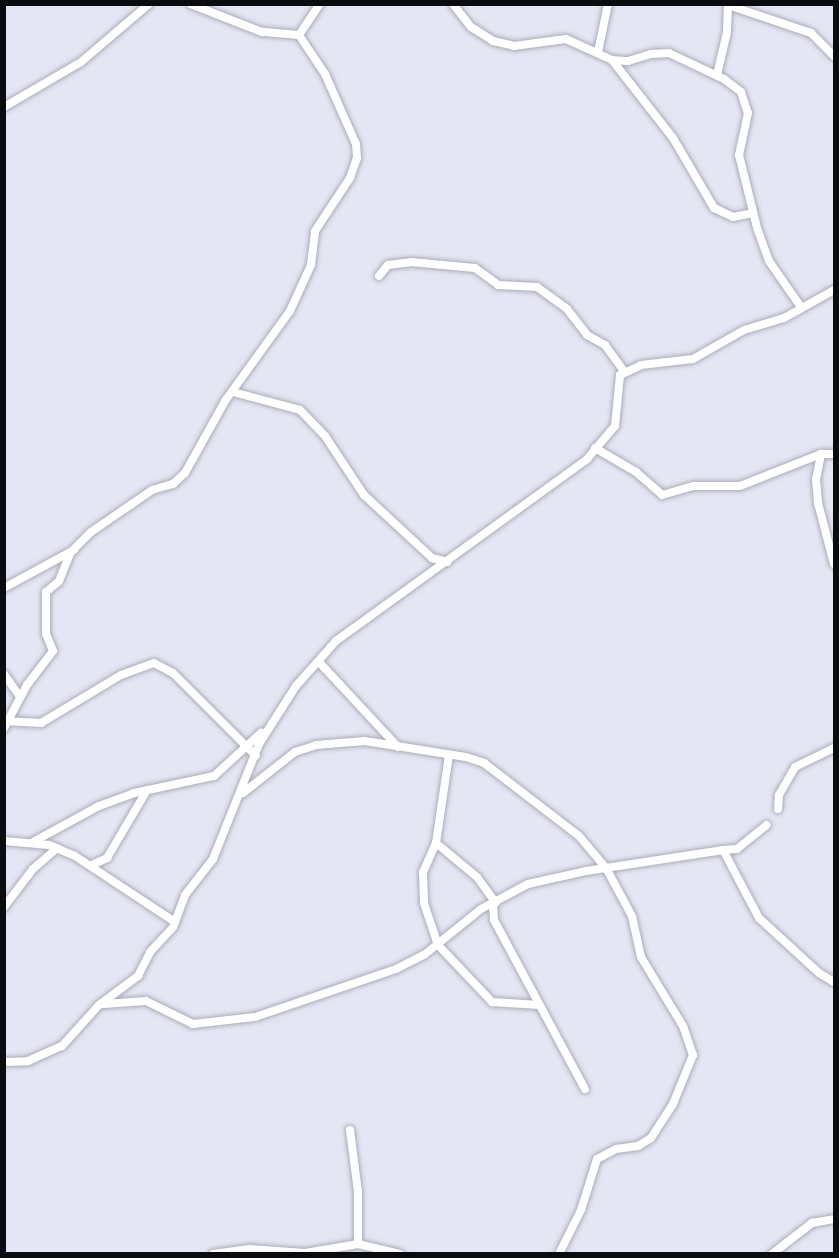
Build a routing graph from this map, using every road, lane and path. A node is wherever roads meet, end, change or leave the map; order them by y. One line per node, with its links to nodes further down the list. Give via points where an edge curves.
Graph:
1 (149, 4): 12 (street, via 81,62)
2 (190, 4): 7 (street, via 262,32)
3 (320, 4): 7 (street)
4 (453, 4): 8 (street, via 471,27 493,41 514,46 566,39)
5 (608, 4): 8 (street)
6 (728, 5): 9 (street, via 811,33); 11 (street, via 727,32)
7 (299, 35): 18 (street, via 325,74 356,144 357,158 351,175 315,231 312,263 290,311)
8 (598, 52): 10 (street)
9 (834, 56)
10 (612, 60): 11 (street, via 628,61 664,53); 13 (street, via 673,138 714,208 733,217)
11 (717, 75): 13 (street, via 737,88 747,104 739,150)
12 (4, 107)
13 (753, 213): 16 (street, via 766,254)
14 (379, 276): 17 (street, via 387,265 411,262 475,268 498,285 537,287 567,309 587,335 605,345)
15 (834, 290): 16 (street)
16 (801, 307): 17 (street, via 784,318 744,330 693,359)
17 (624, 371): 19 (street, via 617,385 615,426)
18 (233, 392): 22 (street, via 185,473 173,484 152,490 91,532); 23 (street, via 300,410 325,436 364,495 432,558)
19 (595, 448): 20 (street, via 636,472 662,495 694,486 740,486); 23 (street, via 587,459 531,502 496,521)
20 (821, 454): 21 (street); 24 (street, via 816,479 818,502)
21 (834, 454)
22 (74, 550): 25 (street); 28 (street, via 59,581 44,595 49,613 46,634 53,651)
23 (448, 562): 26 (street, via 336,640)
24 (834, 564)
25 (4, 588)
26 (319, 662): 29 (street); 32 (street)
27 (4, 674): 28 (street)
28 (20, 697): 30 (street)
29 (269, 723): 31 (street); 34 (street)
30 (6, 724): 31 (street, via 41,723 121,675 154,663 173,673)
31 (247, 747): 34 (street); 36 (street, via 214,776)
32 (398, 747): 35 (street); 37 (street, via 354,741 306,748 295,752)
33 (834, 748): 38 (street, via 795,767 779,795)
34 (256, 756): 37 (street)
35 (448, 756): 42 (street); 46 (street, via 484,763 579,836)
36 (147, 790): 41 (street, via 99,806); 45 (street, via 107,858)
37 (243, 793): 49 (street, via 213,859 185,895)
38 (778, 809)
39 (767, 825): 44 (street, via 737,849)
40 (4, 841): 41 (street)
41 (33, 842): 43 (street)
42 (436, 843): 47 (street, via 470,870); 50 (street, via 423,872 423,895)
43 (57, 848): 45 (street); 48 (street, via 33,869)
44 (723, 850): 46 (street); 51 (street, via 756,915)
45 (92, 865): 49 (street)
46 (606, 868): 47 (street, via 528,884); 63 (street, via 632,916 641,957 683,1026 693,1055 673,1104 651,1138 597,1159 581,1210)
47 (494, 904): 50 (street, via 477,912); 53 (street, via 494,920)
48 (4, 907)
49 (175, 922): 52 (street, via 167,937 150,952 131,985)
50 (438, 945): 52 (street, via 366,982 255,1017 193,1024 146,1001); 53 (street, via 492,1002)
51 (834, 982)
52 (99, 1005): 54 (street, via 76,1034 48,1055)
53 (539, 1005): 55 (street)
54 (4, 1062)
55 (585, 1089)
56 (350, 1130): 58 (street, via 358,1191)
57 (834, 1219): 64 (street, via 812,1223)
58 (358, 1244): 60 (street); 62 (street)
59 (235, 1251): 60 (street); 61 (street)
60 (305, 1253)
61 (213, 1254)
62 (400, 1254)
63 (559, 1254)
64 (772, 1254)

